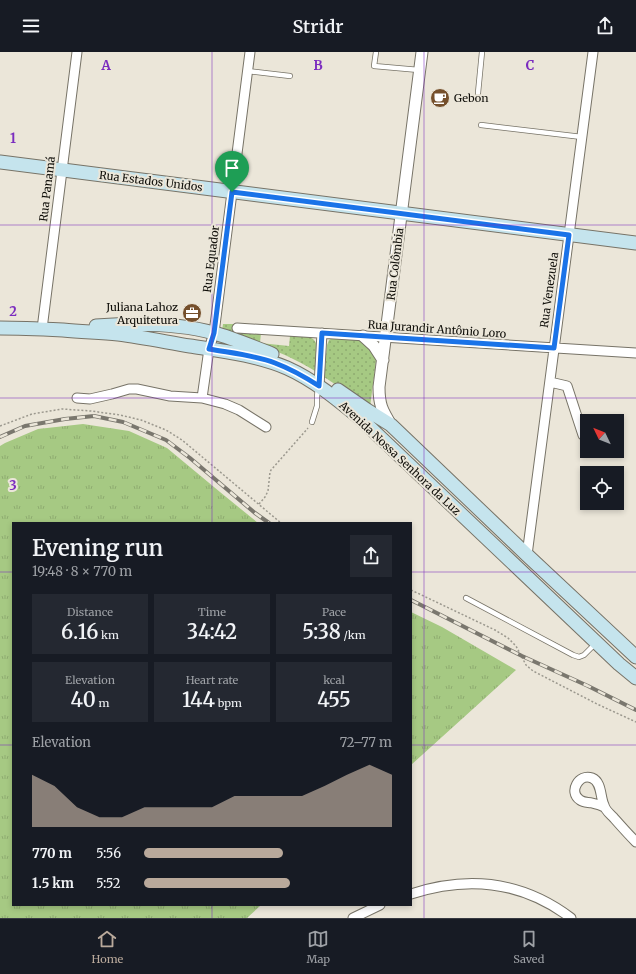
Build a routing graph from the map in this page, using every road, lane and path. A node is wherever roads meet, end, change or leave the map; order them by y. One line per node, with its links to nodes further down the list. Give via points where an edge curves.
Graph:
1 (77, 52): 14 (street, Rua Panamá)
2 (250, 52): 8 (street, Rua Equador)
3 (376, 52): 7 (lane, via 374,66)
4 (422, 52): 7 (street, Rua Colômbia)
5 (482, 52): 10 (lane)
6 (593, 52): 12 (street, Rua Venezuela)
7 (420, 70): 16 (street, Rua Colômbia)
8 (247, 71): 9 (lane); 15 (street, Rua Equador)
9 (290, 76)
10 (478, 93)
11 (481, 125): 12 (lane)
12 (582, 137): 17 (street, Rua Venezuela)
13 (0, 162): 14 (main road, Rua Estados Unidos)
14 (62, 170): 15 (main road, Rua Estados Unidos); 21 (street, Rua Panamá)
15 (232, 192): 16 (main road, Rua Estados Unidos); 22 (street, Rua Equador)
16 (402, 213): 17 (main road, Rua Estados Unidos); 25 (street, Rua Colômbia)
17 (569, 235): 18 (main road, Rua Estados Unidos); 26 (street, Rua Venezuela)
18 (636, 243)
19 (0, 328): 21 (main road, Avenida Nossa Senhora da Luz)
20 (237, 328): 23 (street, Rua Jurandir Antônio Loro)
21 (42, 329): 22 (main road, Avenida Nossa Senhora da Luz, via 151,325); 27 (main road, Avenida Nossa Senhora da Luz, via 120,335)
22 (214, 333): 27 (street, Rua Equador); 30 (main road, Avenida Nossa Senhora da Luz, via 286,359 307,369)
23 (322, 333): 24 (street, Rua Jurandir Antônio Loro); 30 (street)
24 (363, 336): 25 (street, Rua Jurandir Antônio Loro); 29 (street, via 374,346)
25 (386, 337): 26 (street, Rua Jurandir Antônio Loro); 29 (street, Rua Colômbia)
26 (554, 348): 28 (street, Rua Jurandir Antônio Loro); 31 (street, Rua Venezuela)
27 (209, 349): 30 (main road, Avenida Nossa Senhora da Luz, via 275,363); 33 (street, Rua Equador)
28 (636, 353)
29 (383, 360): 35 (street, Rua Colômbia, via 379,387 380,403)
30 (319, 382): 34 (lane, via 317,406); 35 (main road, Avenida Nossa Senhora da Luz); 44 (main road, Avenida Nossa Senhora da Luz)
31 (550, 382): 38 (street, via 567,386); 41 (street, Rua Venezuela)
32 (76, 398): 33 (street, via 99,398 129,389)
33 (202, 398): 37 (street, via 239,410)
34 (312, 422): 39 (path, via 271,470 268,491)
35 (391, 425): 41 (main road, Avenida Nossa Senhora da Luz)
36 (0, 426): 39 (path, via 32,414 62,409 120,414 141,420 182,440)
37 (266, 427)
38 (580, 428)
39 (259, 504): 40 (path)
40 (280, 522)
41 (527, 555): 45 (main road, Avenida Nossa Senhora da Luz)
42 (412, 590): 47 (path, via 496,630 516,646 526,665 533,671)
43 (466, 598): 44 (lane, via 573,655 584,655)
44 (596, 643): 46 (main road, Avenida Nossa Senhora da Luz)
45 (636, 657)
46 (636, 678)
47 (636, 722)
48 (604, 807): 49 (street)
49 (636, 842)
50 (412, 894): 53 (street, via 456,884 496,885 548,902)
51 (378, 906): 52 (street)
52 (353, 918)
53 (571, 918)

